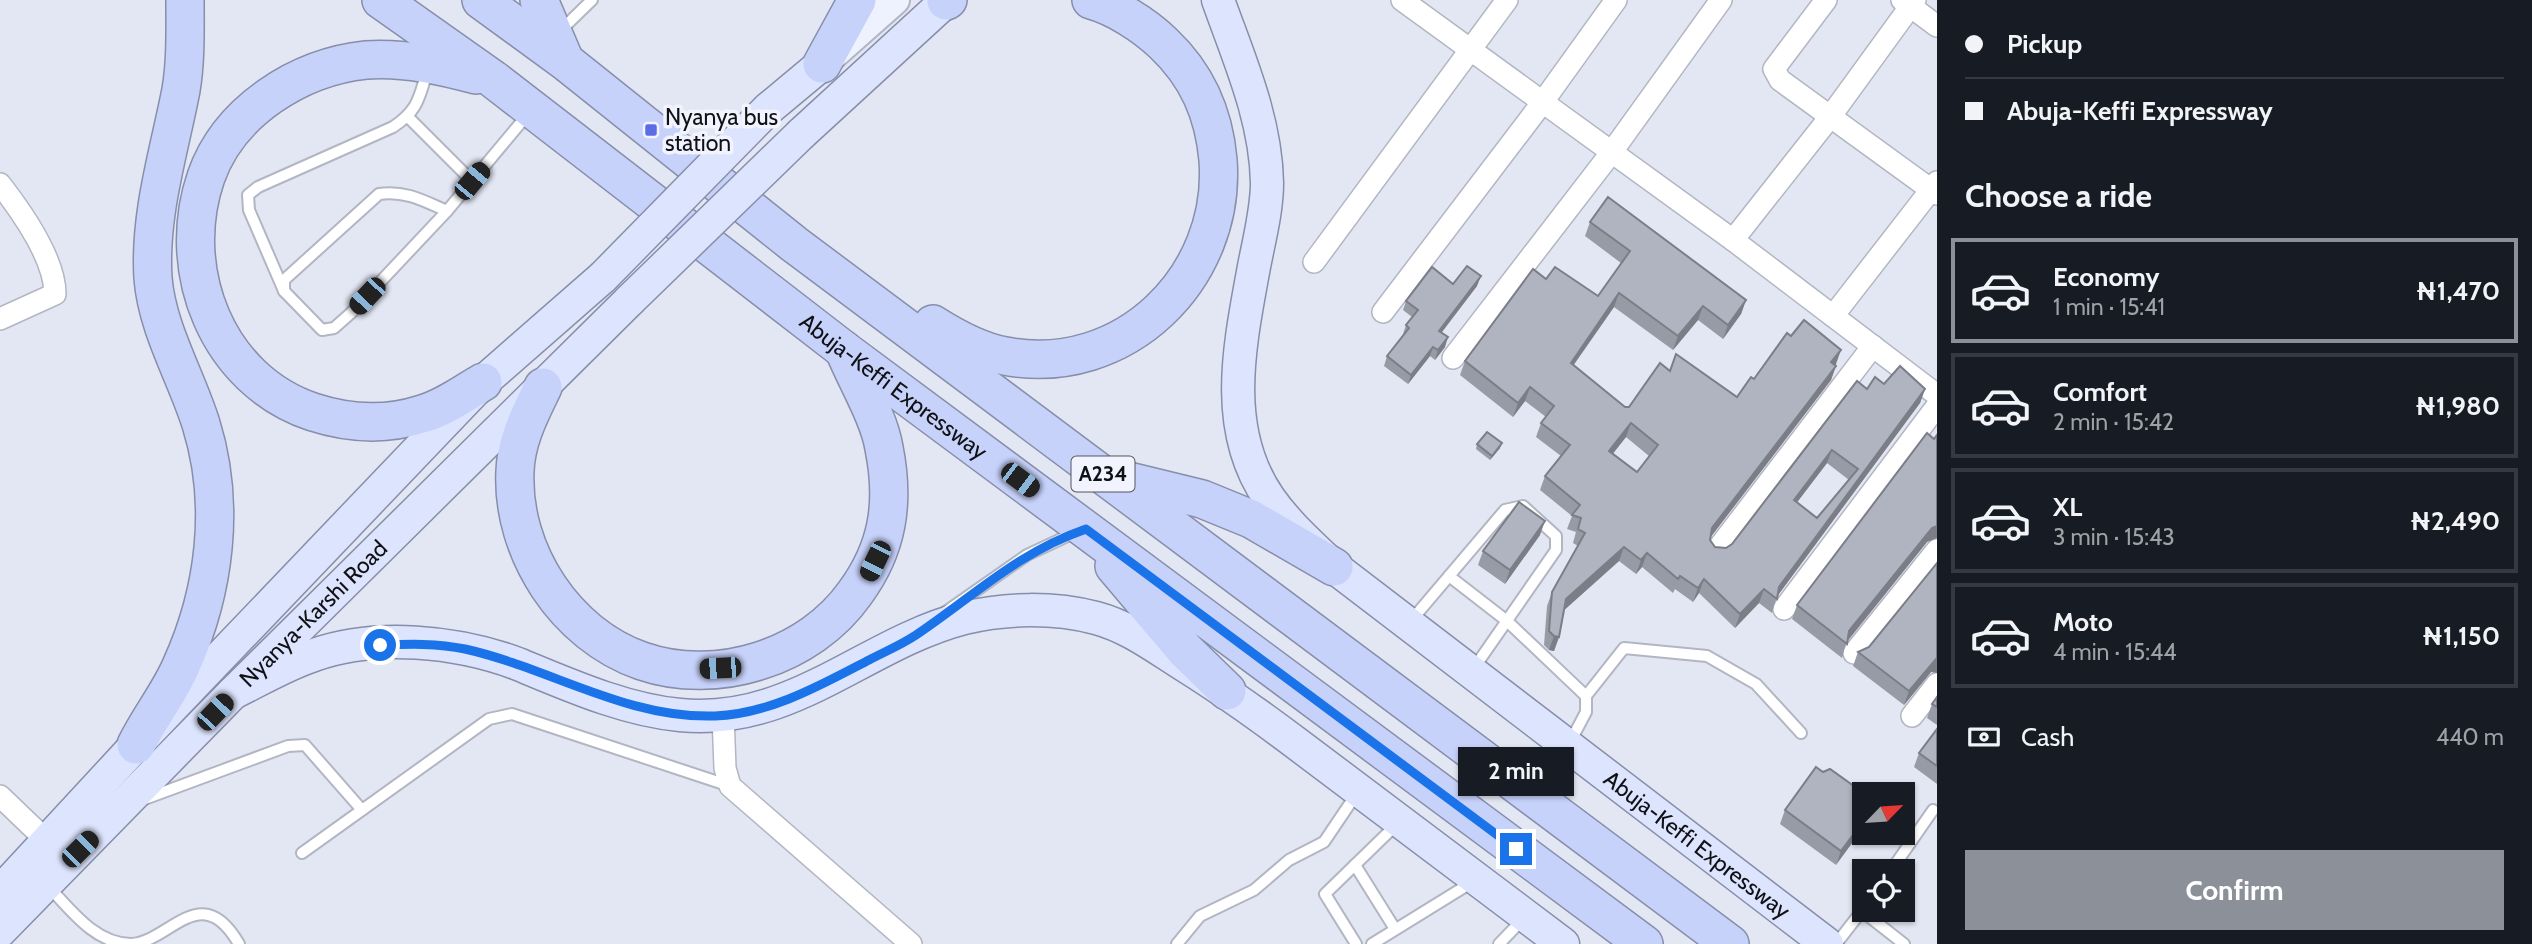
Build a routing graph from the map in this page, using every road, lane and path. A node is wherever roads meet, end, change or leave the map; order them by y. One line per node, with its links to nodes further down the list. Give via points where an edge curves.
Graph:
1 (185, 0): 65 (highway, via 181,87 158,196 153,280 170,343 201,424 210,466 215,537 200,618 180,668)
2 (382, 0): 22 (highway, Abuja-Keffi Expressway / A234)
3 (481, 0): 18 (highway, A234)
4 (539, 0): 18 (highway)
5 (592, 0): 18 (lane)
6 (856, 0): 21 (highway)
7 (895, 0): 21 (street)
8 (947, 0): 43 (main road, Nyanya-Karshi Road, bridge, via 801,134)
9 (1091, 0): 33 (highway, via 1154,35 1179,58 1198,84 1212,118 1220,184 1215,219 1188,278 1146,322 1102,347 1074,355 1040,359 1004,356 953,337 860,277)
10 (1218, 0): 50 (main road, Abuja-Keffi Expressway, via 1259,121 1267,186 1237,362 1239,421 1250,464 1268,497)
11 (1402, 0): 19 (street)
12 (1507, 0): 19 (street)
13 (1616, 0): 23 (street)
14 (1721, 0): 27 (street)
15 (1826, 0): 26 (street, via 1774,69 1780,80)
16 (1909, 2): 17 (street); 26 (street)
17 (1937, 26)
18 (560, 49): 33 (highway, A234)
19 (1470, 50): 23 (street); 34 (street)
20 (429, 64): 22 (highway); 25 (lane, via 416,108); 42 (highway, via 366,60 332,66 277,89 228,139 207,176 196,225 198,263 204,296 232,356 266,387 299,407 349,421 385,422 423,414)
21 (822, 64): 42 (main road, Nyanya-Karshi Road, bridge, via 768,109 603,277)
22 (493, 79): 24 (highway, Abuja-Keffi Expressway / A234)
23 (1542, 103): 27 (street); 36 (street)
24 (532, 109): 28 (lane); 40 (highway, Abuja-Keffi Expressway / A234)
25 (408, 117): 28 (lane); 35 (lane, via 248,195 248,209)
26 (1830, 117): 30 (street); 32 (street)
27 (1611, 153): 32 (street); 41 (street)
28 (472, 181): 31 (lane)
29 (0, 184): 38 (street, via 35,236 55,282 55,294)
30 (1935, 189): 37 (street)
31 (447, 211): 35 (lane, via 403,194 379,194 284,281); 35 (lane, via 334,328 322,330)
32 (1733, 240): 37 (street)
33 (794, 244): 46 (highway, A234)
34 (1314, 262)
35 (284, 291)
36 (1382, 312)
37 (1833, 316): 39 (street)
38 (0, 319)
39 (1873, 346): 44 (street); 48 (street)
40 (844, 350): 43 (highway, via 884,447 888,511 883,545 868,576 824,629 795,648 736,667 643,661 609,645 552,594 531,556 514,472 520,436); 47 (highway, Abuja-Keffi Expressway / A234)
41 (1453, 358)
42 (484, 382): 65 (main road, Nyanya-Karshi Road)
43 (543, 387): 60 (main road, Nyanya-Karshi Road)
44 (1937, 395)
45 (1937, 406): 52 (street)
46 (1106, 476): 50 (highway, via 1202,499 1251,519); 94 (highway, A234)
47 (1086, 529): 55 (lane, via 1027,555); 59 (highway, via 1136,594); 93 (highway, Abuja-Keffi Expressway / A234)
48 (1717, 550)
49 (1937, 550): 56 (street)
50 (1334, 567): 54 (main road, Abuja-Keffi Expressway)
51 (1449, 576): 53 (lane); 53 (lane, via 1505,510 1523,506 1558,542); 54 (lane)
52 (1784, 609)
53 (1507, 621): 57 (lane); 61 (lane)
54 (1408, 624): 57 (main road, Abuja-Keffi Expressway)
55 (915, 636): 59 (main road, via 962,619 1008,611 1098,618 1144,638); 62 (main road, via 817,687 763,708)
56 (1854, 653)
57 (1471, 673): 66 (main road, Abuja-Keffi Expressway)
58 (1937, 684): 63 (street)
59 (1227, 691): 68 (main road)
60 (233, 693): 62 (main road, via 317,653 424,643 512,662 634,706 679,715); 70 (main road, Nyanya-Karshi Road)
61 (1586, 696): 64 (lane, via 1624,648 1707,656 1756,684); 66 (lane, via 1586,712)
62 (723, 715): 67 (street)
63 (1913, 716)
64 (1801, 733)
65 (136, 744): 74 (main road, Nyanya-Karshi Road)
66 (1567, 746): 95 (main road, Abuja-Keffi Expressway)
67 (730, 786): 71 (lane, via 502,714); 87 (street)
68 (1359, 791): 73 (main road); 88 (lane, via 1324,842 1289,860 1254,890 1200,916)
69 (0, 796): 74 (street)
70 (120, 808): 71 (lane, via 288,746 305,745); 79 (main road, Nyanya-Karshi Road)
71 (362, 810): 75 (lane)
72 (1933, 810): 76 (lane)
73 (1401, 822): 77 (lane); 78 (main road)
74 (48, 843): 80 (main road, Nyanya-Karshi Road)
75 (302, 853)
76 (1899, 859)
77 (1355, 865): 84 (lane); 89 (lane, via 1325,894)
78 (1476, 879): 81 (main road); 84 (lane)
79 (46, 884): 85 (main road, Nyanya-Karshi Road); 86 (lane, via 102,937 132,944 191,916 208,915 221,922)
80 (0, 892)
81 (1526, 916): 91 (lane); 92 (main road)
82 (1853, 922): 96 (lane)
83 (1878, 922): 97 (lane)
84 (1395, 929): 90 (lane)
85 (0, 931)
86 (239, 944)
87 (911, 944)
88 (1177, 944)
89 (1356, 944)
90 (1372, 944)
91 (1499, 944)
92 (1563, 944)
93 (1644, 944)
94 (1730, 944)
95 (1827, 944)
96 (1836, 944)
97 (1905, 944)

